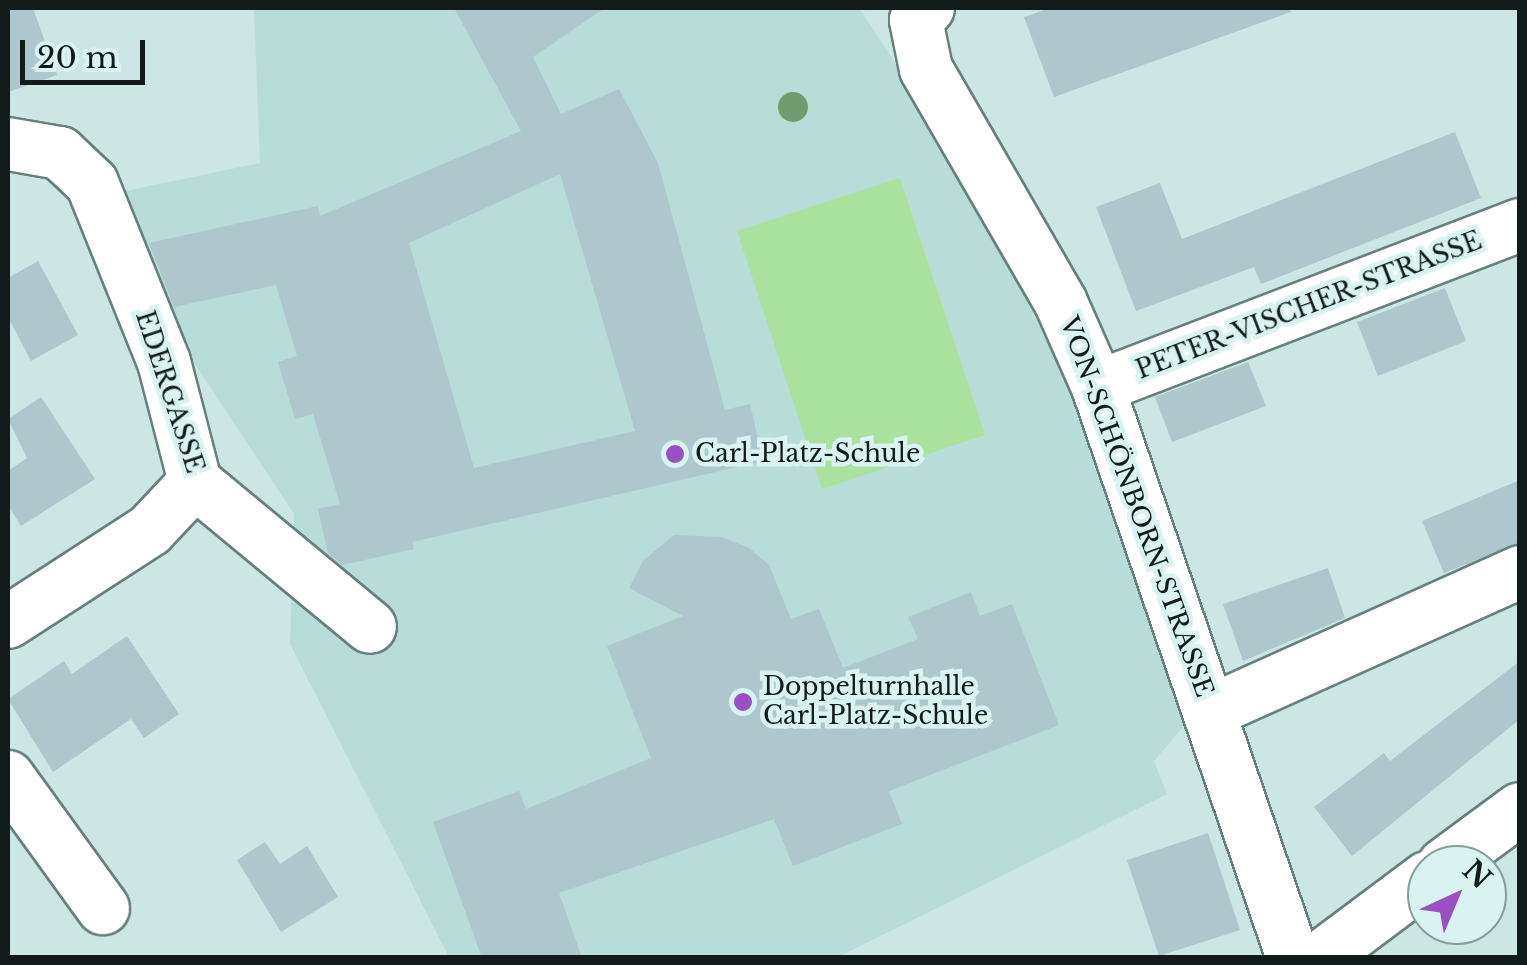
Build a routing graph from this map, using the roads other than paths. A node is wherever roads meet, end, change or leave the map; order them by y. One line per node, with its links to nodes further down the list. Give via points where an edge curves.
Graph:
1 (922, 14): 4 (street, VON-SCHÖNBORN-STRASSE, via 926,69 1061,302)
2 (8, 144): 5 (street, EDERGASSE, via 60,152 92,183 164,362)
3 (1520, 225): 4 (street, PETER-VISCHER-STRASSE)
4 (1098, 387): 9 (street, VON-SCHÖNBORN-STRASSE)
5 (195, 482): 7 (street, via 150,530); 8 (street, EDERGASSE)
6 (1520, 572): 9 (street)
7 (8, 622)
8 (370, 628)
9 (1211, 711): 15 (street, VON-SCHÖNBORN-STRASSE)
10 (8, 777): 14 (street)
11 (1520, 809): 12 (street)
12 (1471, 845)
13 (1407, 893): 16 (street)
14 (103, 908)
15 (1293, 958)
16 (1320, 958)

